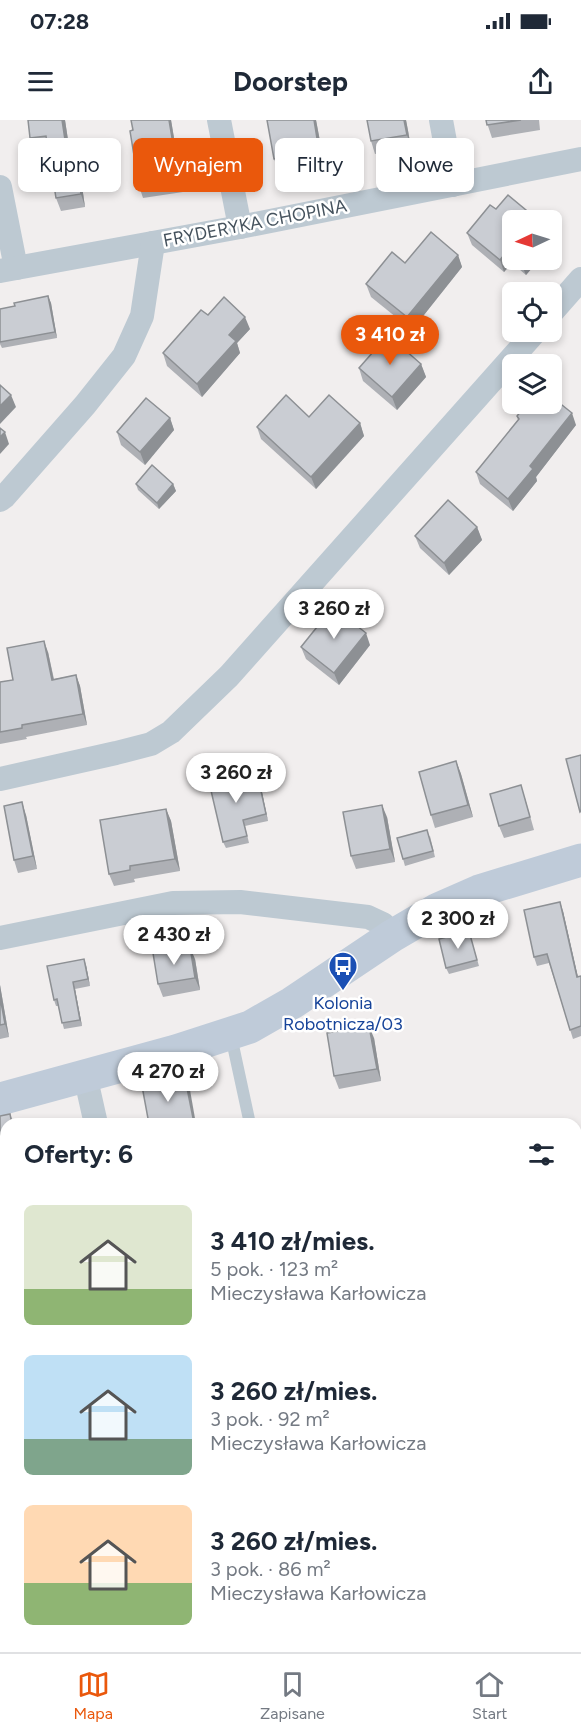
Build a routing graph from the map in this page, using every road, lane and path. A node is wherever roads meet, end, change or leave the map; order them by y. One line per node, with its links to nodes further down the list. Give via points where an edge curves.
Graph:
1 (219, 120): 8 (street)
2 (441, 120): 3 (street)
3 (444, 138)
4 (581, 159): 5 (street, FRYDERYKA CHOPINA)
5 (474, 180)
6 (0, 187): 10 (street)
7 (413, 192): 8 (street, FRYDERYKA CHOPINA)
8 (240, 227): 9 (street, FRYDERYKA CHOPINA)
9 (153, 243): 10 (street, FRYDERYKA CHOPINA); 14 (street, via 142,316 124,356)
10 (8, 269)
11 (581, 279): 12 (street)
12 (562, 301)
13 (526, 342): 15 (street, via 229,676 171,732 151,744)
14 (0, 500)
15 (0, 779)
16 (581, 860): 17 (street, via 479,891)
17 (392, 936): 18 (street, via 383,924 368,917 240,902 173,903); 19 (street, via 292,1003)
18 (0, 939)
19 (231, 1035): 20 (street); 23 (lane)
20 (85, 1075): 21 (street); 22 (street)
21 (0, 1099)
22 (95, 1118)
23 (249, 1118)

